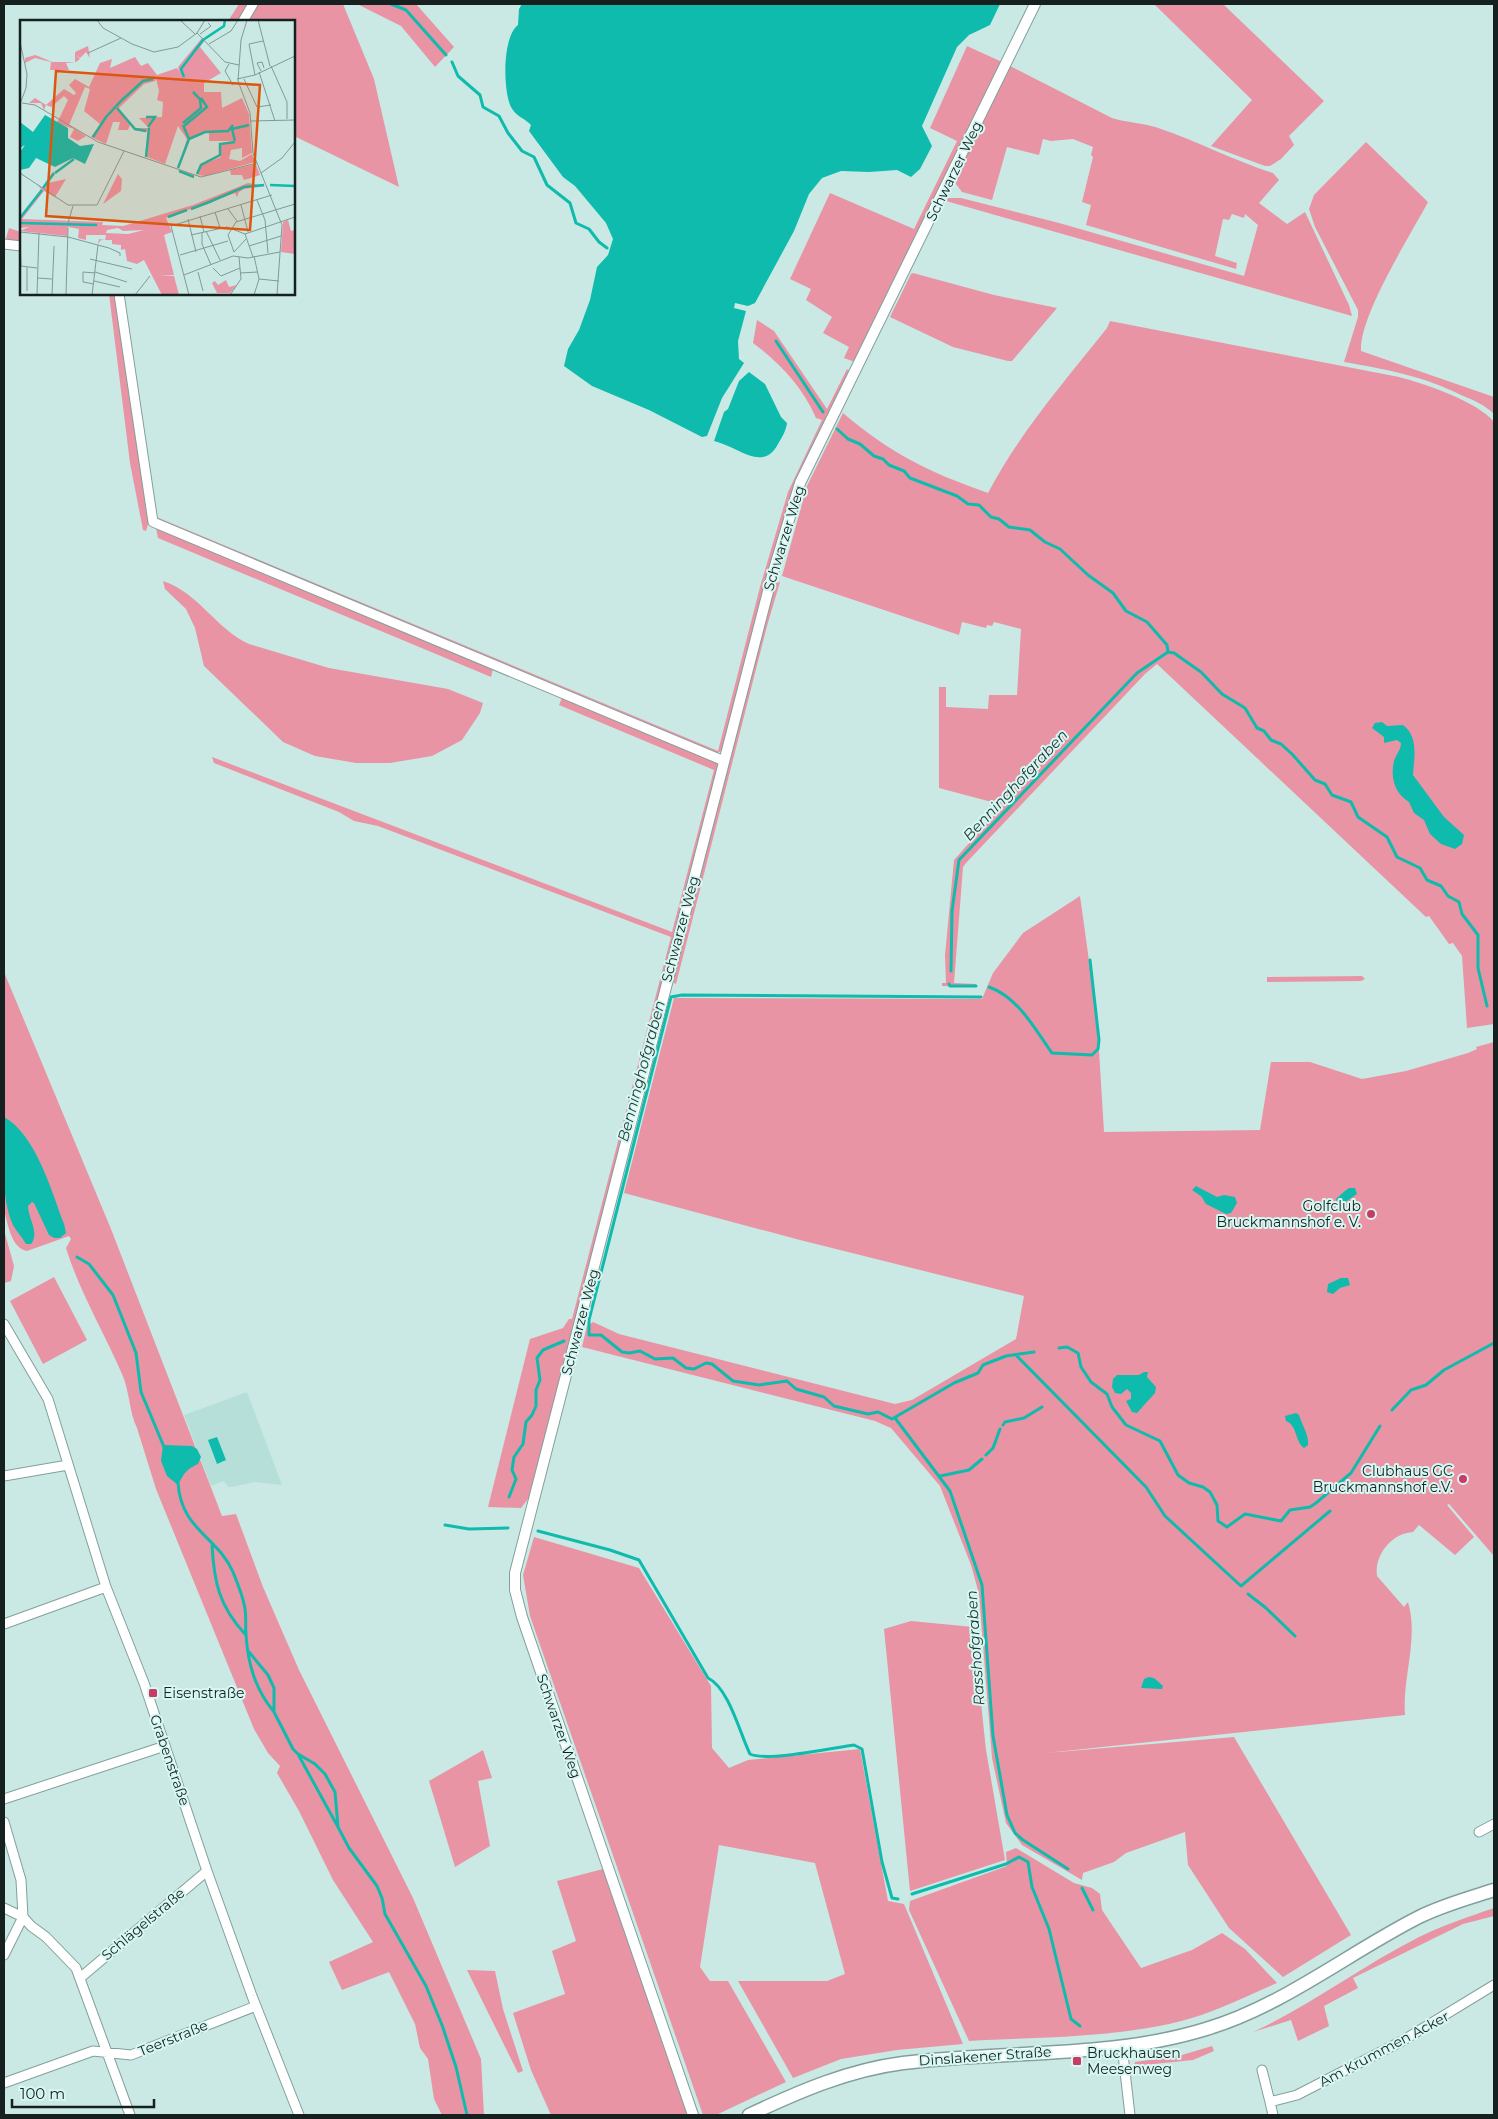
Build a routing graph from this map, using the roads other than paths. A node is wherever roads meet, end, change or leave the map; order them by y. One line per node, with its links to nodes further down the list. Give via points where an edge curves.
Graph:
1 (253, 4): 3 (street)
2 (1035, 4): 7 (street, Schwarzer Weg, via 800,483)
3 (244, 20)
4 (4, 244): 5 (street)
5 (20, 246)
6 (119, 295): 7 (street, via 153,522)
7 (724, 761): 33 (street, Schwarzer Weg, via 515,1573 515,1590 522,1618)
8 (4, 1324): 9 (street, Grabenstraße, via 48,1399)
9 (68, 1465): 10 (street); 11 (street, Grabenstraße)
10 (4, 1476)
11 (106, 1586): 12 (street); 13 (street, Grabenstraße)
12 (4, 1624)
13 (166, 1746): 14 (street); 18 (street, Grabenstraße)
14 (4, 1799)
15 (4, 1822): 21 (street, via 21,1880)
16 (1494, 1824): 17 (street)
17 (1479, 1832)
18 (207, 1871): 23 (street, Schlägelstraße); 25 (street, Grabenstraße)
19 (1494, 1890): 26 (main road, Dinslakener Straße, via 1421,1916 1290,1992 1234,2020 1163,2041)
20 (4, 1908): 21 (street)
21 (23, 1917): 22 (street); 23 (street, via 76,1968)
22 (4, 1955)
23 (80, 1978): 27 (street)
24 (1494, 1985): 30 (street, Am Krummen Acker, via 1402,2042 1297,2095)
25 (256, 2006): 27 (street, Teerstraße, via 130,2055); 32 (street, Grabenstraße)
26 (1122, 2046): 34 (main road, Dinslakener Straße, via 892,2065 848,2074); 35 (street)
27 (106, 2054): 29 (street, Teerstraße, via 93,2051); 31 (street)
28 (1262, 2070): 30 (street)
29 (4, 2083)
30 (1270, 2102): 36 (street)
31 (130, 2115)
32 (299, 2115)
33 (693, 2115)
34 (749, 2115)
35 (1130, 2115)
36 (1273, 2115)

